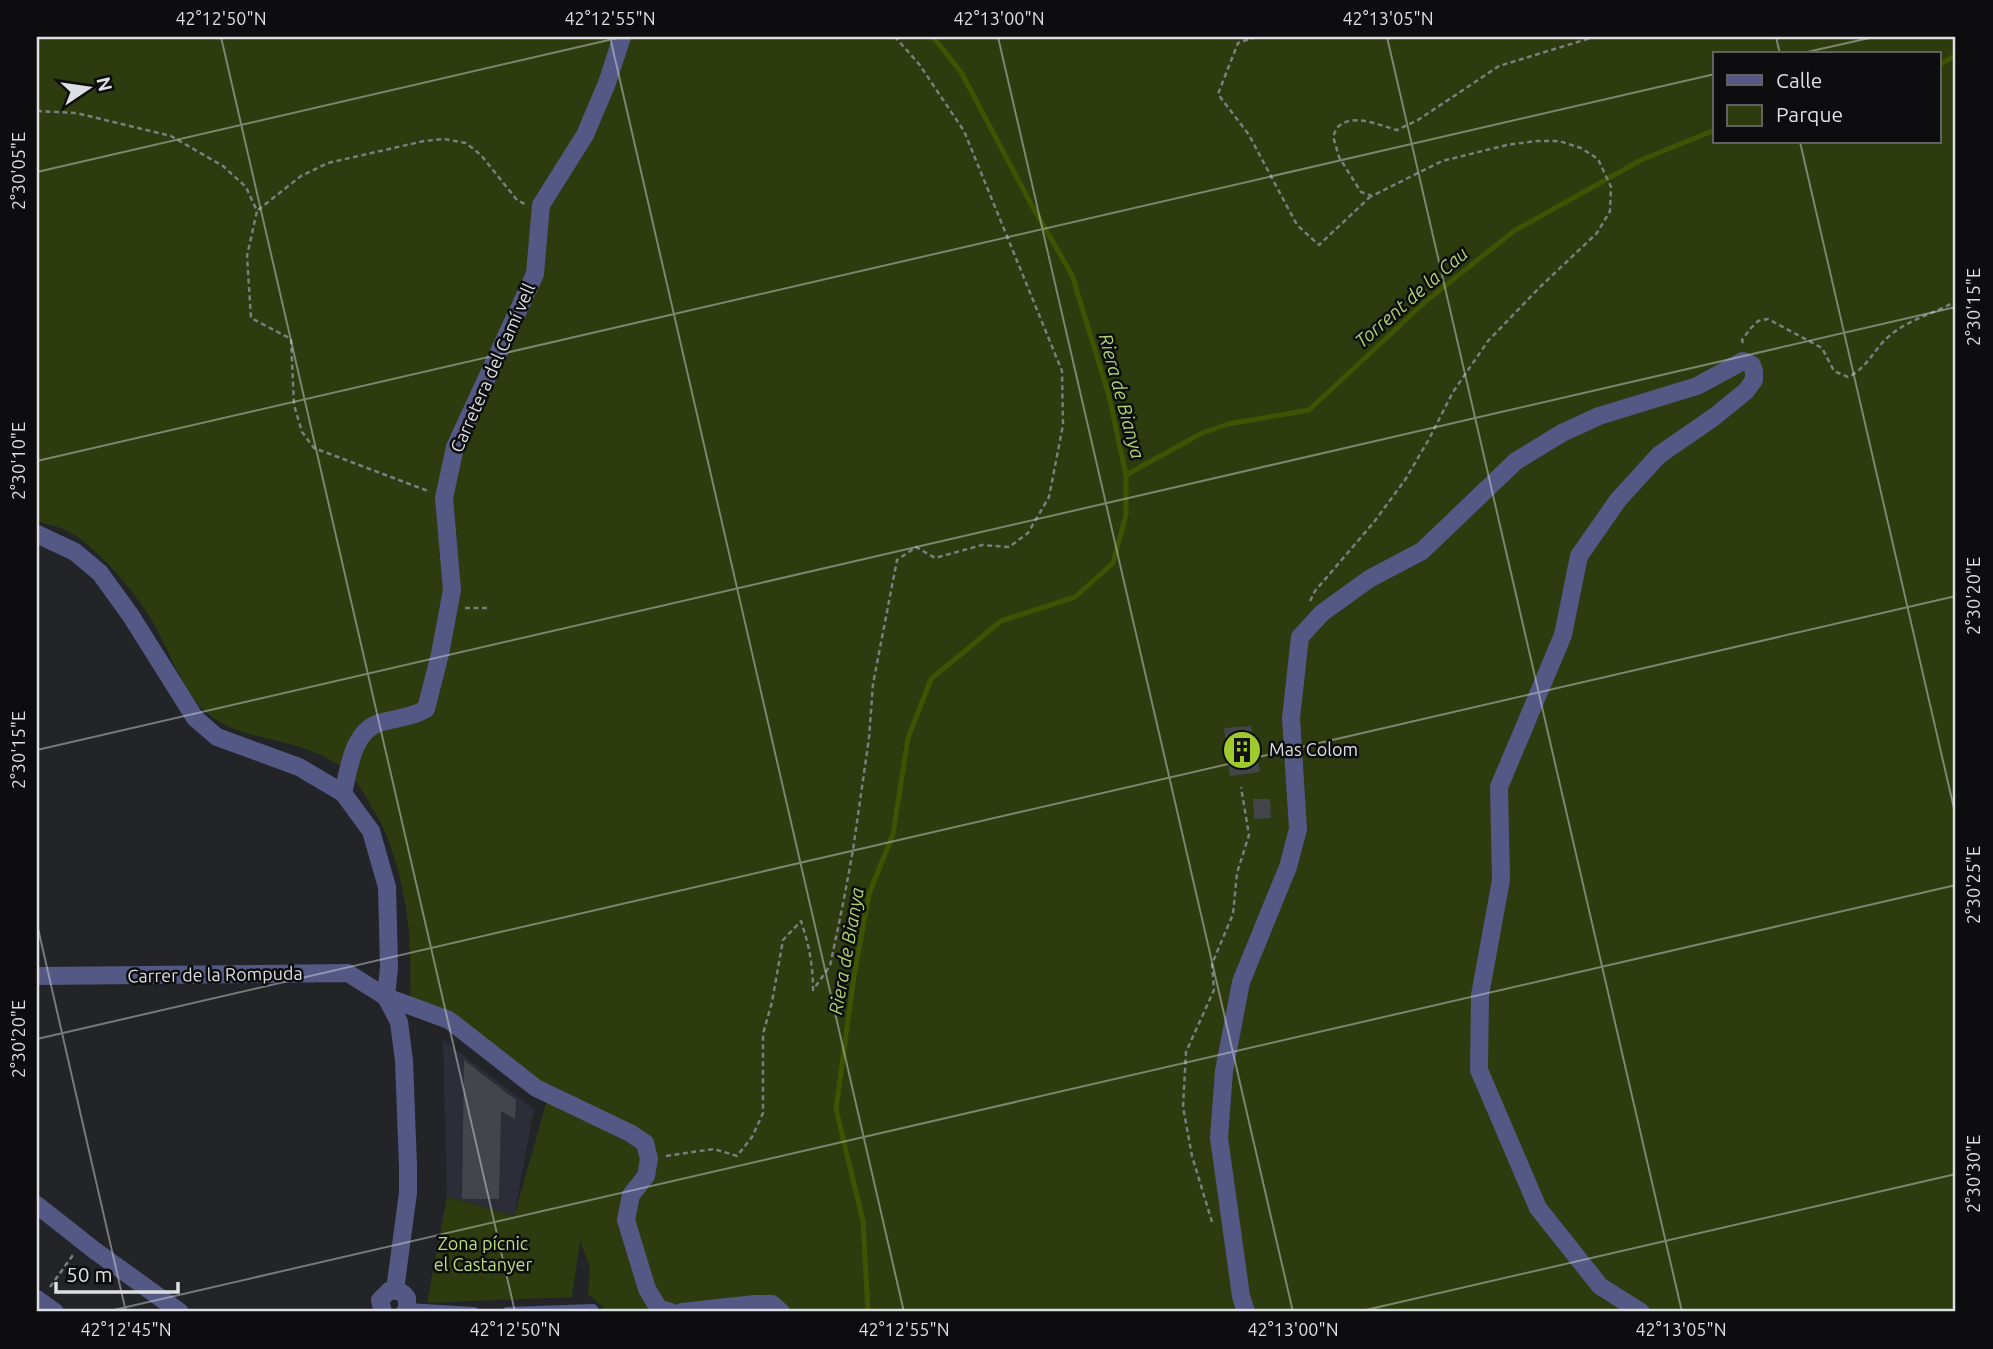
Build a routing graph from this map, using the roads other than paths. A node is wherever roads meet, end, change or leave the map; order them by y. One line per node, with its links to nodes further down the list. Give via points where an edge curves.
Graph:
1 (622, 37): 3 (street, Carretera del Camí vell, via 585,135 541,205 535,274 455,447 444,498 452,590 426,709 376,724 365,732 354,749)
2 (37, 534): 3 (street, via 75,552 100,573 195,719 217,737 299,767)
3 (342, 793): 5 (street, via 371,831 387,887)
4 (37, 976): 5 (street, Carrer de la Rompuda, via 348,973)
5 (386, 997): 7 (street, via 399,1022 408,1166); 14 (street, Carrer de la Rompuda, via 449,1020 536,1088 645,1143 649,1159 646,1176 631,1195 626,1220 648,1289 659,1309)
6 (37, 1205): 10 (street)
7 (395, 1290): 9 (street, via 404,1294); 11 (street, via 380,1300)
8 (593, 1309): 13 (lane)
9 (406, 1310): 12 (lane)
10 (180, 1312)
11 (383, 1312)
12 (474, 1312)
13 (507, 1312)
14 (671, 1312)
15 (682, 1312): 16 (street, via 772,1304)
16 (781, 1312)
17 (1246, 1312): 18 (street, via 1219,1138 1224,1071 1241,982 1288,867 1298,829 1291,718 1300,637 1322,613 1359,586 1422,551 1516,461 1599,416 1697,386 1743,361 1754,371 1746,391 1659,454 1618,500 1579,556 1563,635 1499,787 1501,880 1480,995 1479,1070 1538,1208 1600,1286)
18 (1641, 1312)

